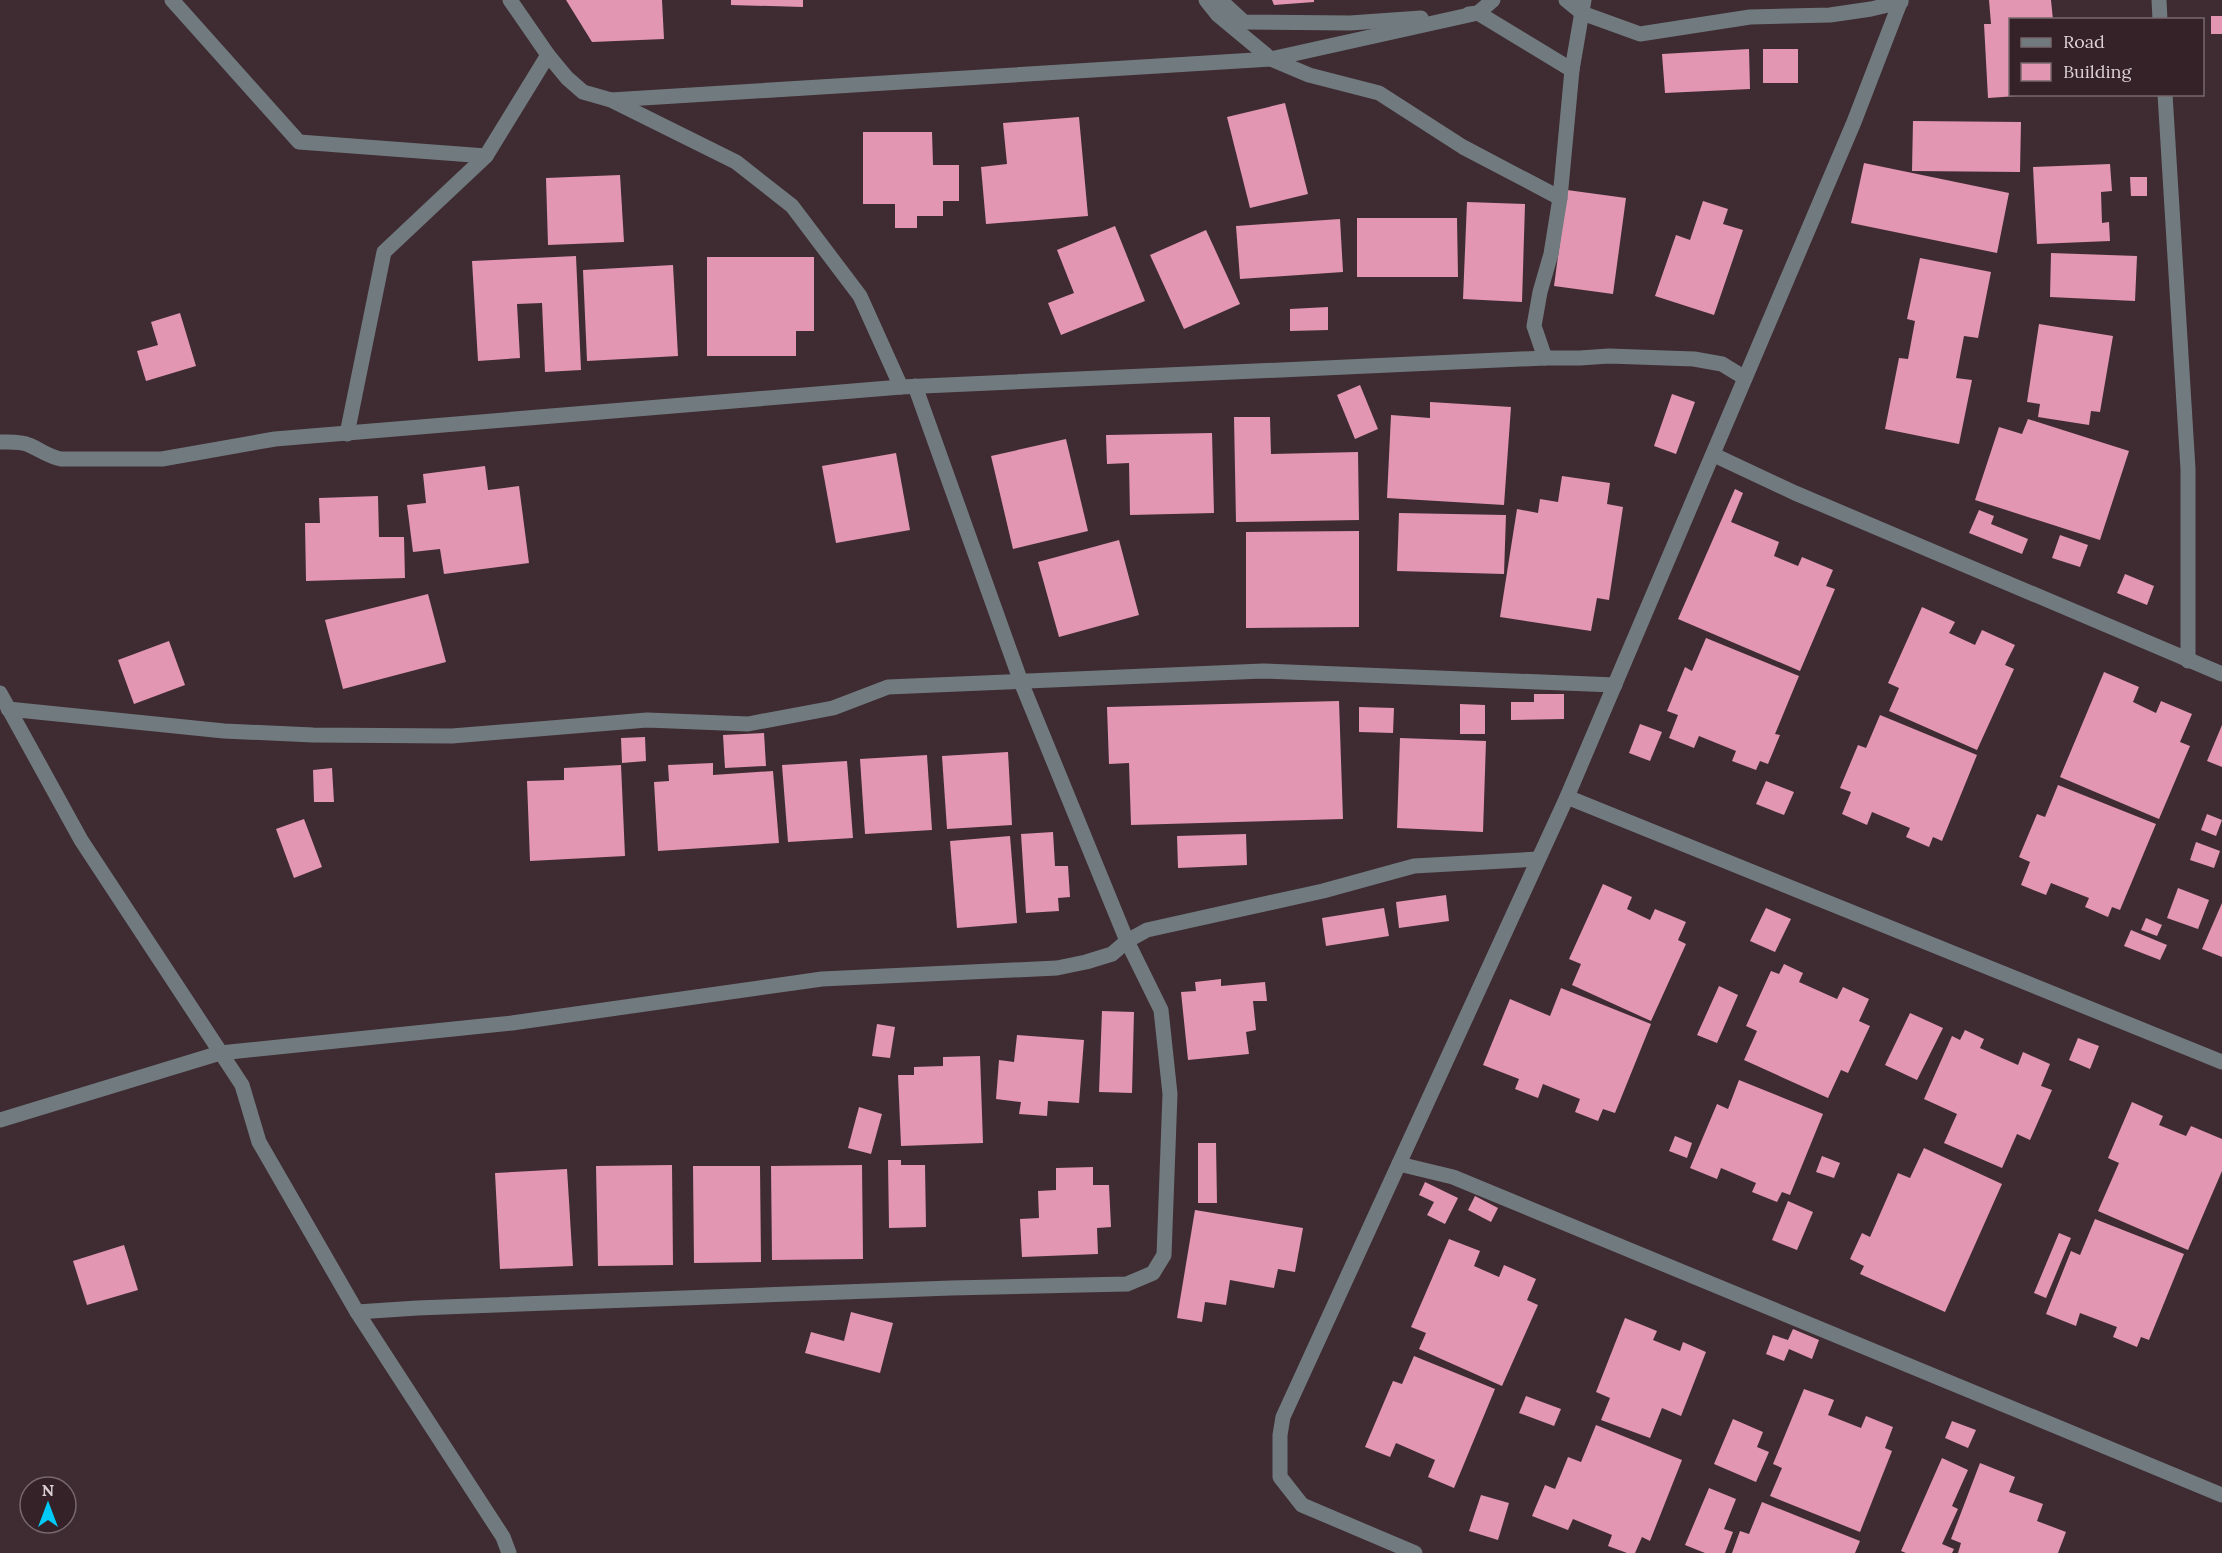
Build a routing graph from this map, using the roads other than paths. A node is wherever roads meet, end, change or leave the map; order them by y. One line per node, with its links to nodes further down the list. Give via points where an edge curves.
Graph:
1 (172, 0): 17 (street, via 299,142)
2 (510, 0): 12 (street)
3 (1206, 0): 13 (street, via 1218,15)
4 (1220, 0): 10 (street, via 1244,22 1350,23)
5 (1492, 0): 10 (street)
6 (1566, 0): 9 (street)
7 (2159, 0): 11 (street)
8 (1901, 1): 9 (street, via 1830,15 1749,17 1640,34); 20 (street)
9 (1583, 7): 14 (street)
10 (1479, 13): 13 (street); 14 (street)
11 (2160, 18)
12 (548, 55): 16 (street, via 582,92); 17 (street)
13 (1271, 58): 16 (street); 18 (street, via 1309,75 1379,93 1463,147)
14 (1572, 70): 18 (street)
15 (2165, 96): 25 (street, via 2188,468)
16 (611, 100): 21 (street, via 736,162 792,206 861,296)
17 (486, 156): 22 (street, via 384,252)
18 (1560, 198): 19 (street, via 1534,326)
19 (1545, 358): 20 (street, via 1694,359 1722,364); 21 (street)
20 (1745, 378): 24 (street)
21 (908, 386): 22 (street); 27 (street)
22 (347, 434): 23 (street, via 274,439 162,459 61,459 29,445)
23 (0, 441)
24 (1714, 455): 25 (street); 28 (street)
25 (2188, 661): 26 (street)
26 (2222, 674)
27 (1022, 682): 28 (street, via 1263,671); 30 (street, via 888,687 833,708 748,724 647,720 452,736 224,731); 33 (street)
28 (1615, 685): 31 (street)
29 (0, 693): 30 (street)
30 (8, 709): 34 (street, via 81,840)
31 (1567, 797): 32 (street); 35 (street)
32 (1538, 859): 33 (street, via 1414,866 1323,891 1147,930); 37 (street)
33 (1127, 941): 34 (street, via 1112,954 1057,968 822,979 512,1023); 38 (street, via 1161,1010 1170,1094 1164,1255 1153,1273 1127,1284)
34 (220, 1053): 36 (street); 38 (street, via 242,1085 259,1142)
35 (2222, 1062)
36 (0, 1120)
37 (1399, 1164): 39 (street, via 1453,1177); 41 (street, via 1283,1417 1280,1477 1302,1505)
38 (357, 1312): 40 (street, via 503,1537)
39 (2222, 1495)
40 (509, 1553)
41 (1415, 1553)

